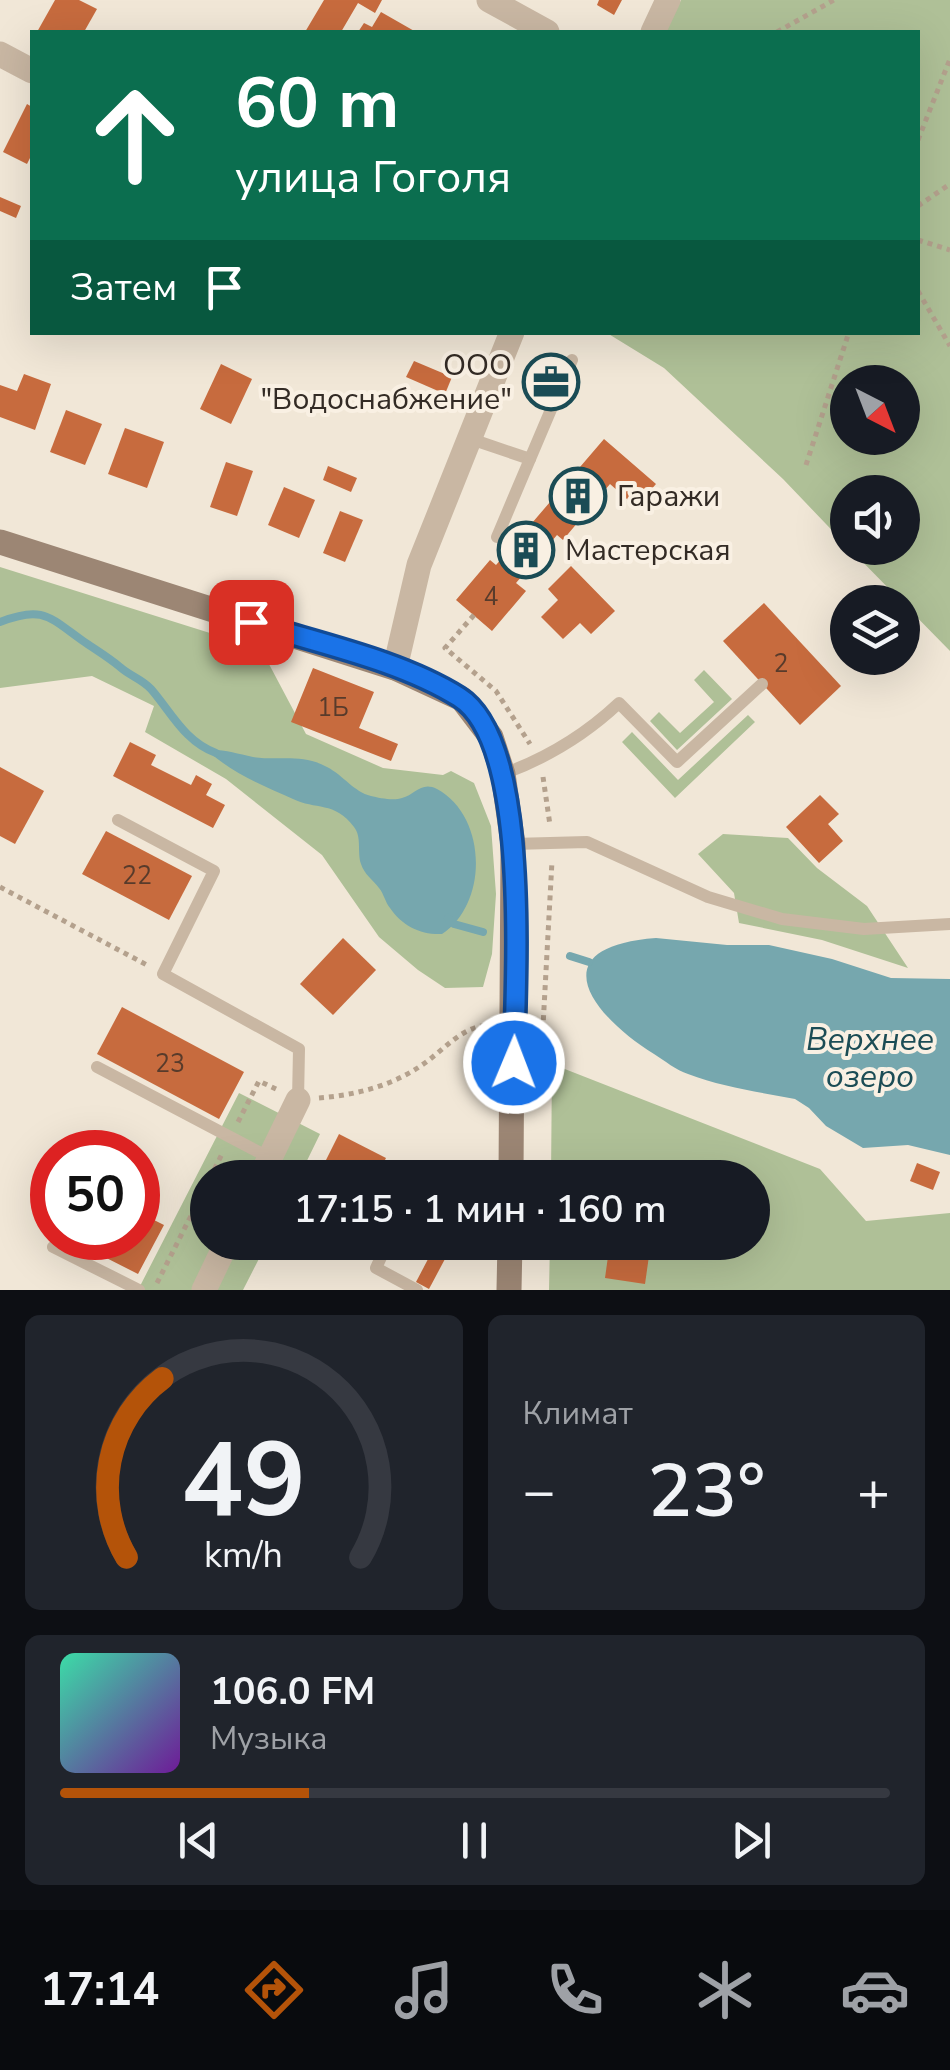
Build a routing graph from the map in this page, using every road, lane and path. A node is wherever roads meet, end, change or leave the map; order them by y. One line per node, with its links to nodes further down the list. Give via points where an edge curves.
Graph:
1 (488, 0): 4 (street)
2 (668, 0): 5 (street)
3 (834, 0): 6 (path)
4 (544, 30)
5 (654, 30)
6 (781, 30)
7 (0, 54): 9 (street)
8 (950, 59): 10 (path)
9 (30, 70)
10 (920, 135)
11 (950, 184): 12 (path)
12 (920, 205)
13 (920, 241): 14 (path)
14 (950, 250)
15 (920, 294): 18 (path)
16 (511, 335): 20 (street)
17 (847, 335): 22 (path)
18 (950, 346)
19 (572, 360): 21 (lane)
20 (470, 439): 21 (lane); 25 (street, via 419,565)
21 (530, 459): 23 (lane)
22 (806, 465)
23 (498, 537)
24 (0, 542): 25 (main road)
25 (395, 668): 27 (main road, via 462,698 492,737)
26 (762, 684): 27 (lane, via 677,762 619,703 540,761)
27 (503, 774): 30 (main road)
28 (118, 820): 33 (lane, via 214,872)
29 (553, 843): 30 (lane); 32 (lane, via 587,842 708,897 782,919 864,928); 38 (path)
30 (513, 844): 41 (main road)
31 (0, 887): 33 (path)
32 (950, 924)
33 (163, 974): 37 (lane, via 299,1050)
34 (497, 1025): 37 (path, via 474,1026 384,1085)
35 (97, 1066): 39 (lane)
36 (260, 1081): 37 (path)
37 (298, 1100): 40 (street)
38 (539, 1102)
39 (252, 1160)
40 (269, 1160)
41 (511, 1160)
42 (190, 1217): 48 (path)
43 (78, 1260): 47 (lane)
44 (219, 1260): 49 (street)
45 (380, 1260): 50 (lane, via 376,1268)
46 (510, 1260): 51 (main road)
47 (139, 1290)
48 (153, 1290)
49 (204, 1290)
50 (417, 1290)
51 (509, 1290)

